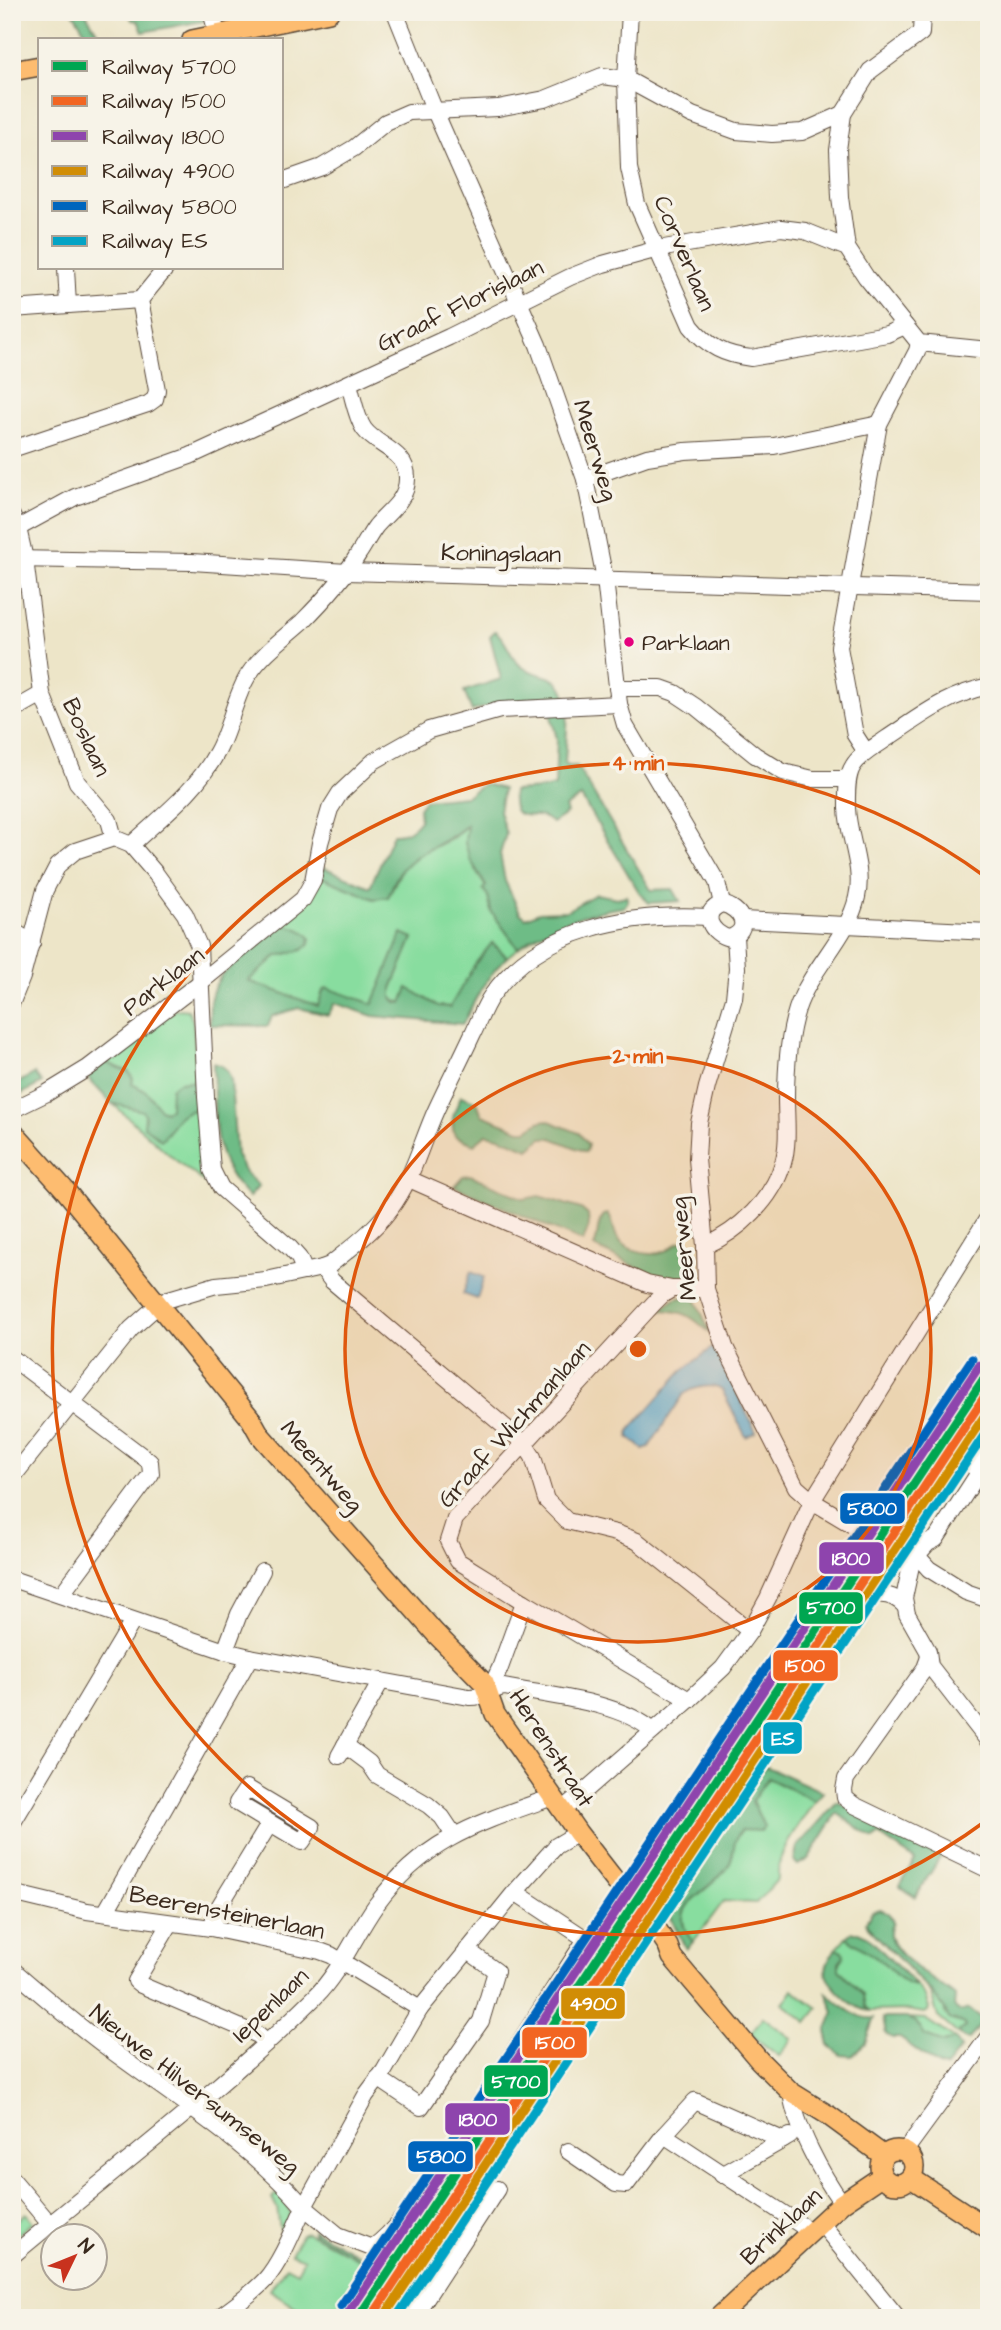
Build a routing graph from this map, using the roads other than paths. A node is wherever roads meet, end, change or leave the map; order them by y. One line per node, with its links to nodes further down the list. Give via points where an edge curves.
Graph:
1 (211, 12): 6 (street)
2 (329, 12): 6 (main road)
3 (395, 12): 10 (street, Meerweg)
4 (630, 12): 9 (street, Corverlaan)
5 (922, 12): 11 (street, via 921,33 870,71)
6 (218, 38)
7 (38, 66): 8 (main road)
8 (12, 71)
9 (626, 79): 10 (street, via 602,76 545,99 498,108); 11 (street, via 692,115 736,131 802,132); 14 (street, Corverlaan, via 629,168 637,204)
10 (434, 109): 12 (street, via 409,112 386,122 322,167); 18 (street, Meerweg)
11 (843, 114): 13 (street, via 839,197)
12 (284, 180)
13 (847, 248): 14 (street, Graaf Florislaan, via 805,231 781,228); 21 (street)
14 (658, 249): 18 (street, Graaf Florislaan, via 603,264); 21 (street, Corverlaan, via 691,326 711,346 731,356 774,356 887,334)
15 (66, 270): 19 (street)
16 (164, 270): 17 (street)
17 (140, 300): 19 (street); 27 (street, via 155,399)
18 (518, 303): 25 (street, Graaf Florislaan); 28 (street, Meerweg, via 538,345)
19 (68, 305): 20 (street)
20 (12, 309)
21 (905, 326): 22 (street)
22 (918, 347): 23 (street); 24 (street); 26 (street)
23 (989, 350)
24 (989, 360)
25 (349, 384): 29 (street, Graaf Florislaan, via 190,456); 31 (street, via 363,427 398,455 407,479 404,494 375,527)
26 (879, 424): 28 (street, via 774,446 647,457); 33 (street)
27 (12, 449)
28 (586, 479): 32 (street, Meerweg)
29 (15, 522): 30 (street, Boslaan)
30 (18, 559): 31 (street, Koningslaan, via 192,562); 36 (street, Boslaan)
31 (347, 572): 32 (street, Koningslaan); 42 (street, via 248,675 218,751 202,776)
32 (605, 579): 33 (street, Koningslaan); 37 (street, Meerweg)
33 (849, 586): 34 (street, Koningslaan); 39 (street, via 839,647 855,735)
34 (989, 591)
35 (989, 686): 39 (street, via 932,707)
36 (42, 694): 38 (street); 41 (street, Boslaan, via 77,782 109,820)
37 (618, 696): 40 (street, Parklaan, via 661,688 675,693 783,772 813,779); 43 (street, Meerweg, via 635,745 717,882); 51 (street, Parklaan, via 500,710 429,730 374,761 330,809 313,881 303,899)
38 (12, 711)
39 (866, 752): 40 (street, via 853,765)
40 (848, 779): 46 (street, via 847,810 859,879 858,897)
41 (114, 838): 42 (street); 50 (street, via 75,852 58,865 45,890)
42 (131, 845): 51 (street, via 185,914 199,946)
43 (722, 904): 44 (street); 45 (street, via 736,910)
44 (708, 917): 49 (street, via 709,925 721,936); 55 (street, via 638,919 572,933 545,946 515,970 492,996)
45 (743, 920): 46 (street); 49 (street)
46 (845, 926): 48 (street); 57 (street, via 810,978 797,1009 790,1037 783,1163 774,1183 739,1226)
47 (12, 930): 50 (street)
48 (989, 932)
49 (735, 936): 57 (street, Meerweg, via 734,998 699,1123 697,1159)
50 (32, 943): 52 (street)
51 (202, 981): 53 (street, Parklaan, via 88,1068); 59 (street, via 212,1170 221,1188 290,1248)
52 (12, 1002)
53 (12, 1110)
54 (12, 1131): 62 (main road, Meentweg)
55 (408, 1179): 58 (street, via 377,1225); 60 (street, via 647,1284)
56 (989, 1216): 69 (street)
57 (705, 1246): 61 (street, Meerweg)
58 (322, 1268): 59 (street); 66 (street)
59 (305, 1272): 62 (street, via 216,1285)
60 (672, 1289): 61 (street); 66 (street, Graaf Wichmanlaan)
61 (706, 1289): 69 (street, Meerweg, via 725,1347 790,1478)
62 (158, 1305): 64 (street, via 131,1329); 84 (main road, Meentweg, via 260,1435 476,1673)
63 (12, 1358): 64 (street)
64 (71, 1403): 68 (street); 74 (street, via 150,1462 151,1474)
65 (989, 1432): 70 (street)
66 (524, 1443): 77 (street, Graaf Wichmanlaan, via 455,1519 448,1541 458,1561); 79 (street, via 546,1500 567,1521 637,1541)
67 (989, 1457): 70 (street, via 936,1539)
68 (12, 1478)
69 (812, 1501): 71 (street, Meerweg, via 906,1557); 79 (street)
70 (928, 1543): 71 (street)
71 (916, 1558): 75 (street); 76 (street, Meerweg, via 966,1592)
72 (262, 1571): 80 (street)
73 (12, 1579): 74 (street, Herenstraat)
74 (61, 1595): 78 (street, Herenstraat)
75 (900, 1598): 82 (street, via 928,1651); 98 (street, via 880,1594 870,1598)
76 (989, 1600)
77 (524, 1602): 84 (street); 85 (street, Graaf Wichmanlaan)
78 (132, 1621): 80 (street, Herenstraat); 90 (street)
79 (750, 1631): 85 (street, via 723,1668)
80 (225, 1651): 81 (street, Herenstraat)
81 (250, 1657): 83 (street, Herenstraat); 96 (street)
82 (928, 1660): 87 (street); 93 (street, via 846,1779 845,1798)
83 (381, 1681): 84 (street, Herenstraat, via 476,1698); 92 (street, via 342,1751 369,1763 377,1775 428,1805)
84 (488, 1694): 86 (street, via 504,1687 593,1705); 88 (main road, Herenstraat, via 495,1714)
85 (689, 1700): 86 (street)
86 (653, 1731): 88 (street)
87 (989, 1742)
88 (558, 1804): 91 (main road, Herenstraat); 92 (street, Iepenlaan, via 475,1824)
89 (270, 1823): 99 (street, via 217,1910)
90 (12, 1824)
91 (578, 1833): 94 (street, via 556,1846); 98 (main road, Herenstraat, via 616,1882 618,1895)
92 (454, 1835): 101 (street, Iepenlaan, via 403,1873 376,1906)
93 (989, 1870)
94 (514, 1892): 100 (street); 121 (street, via 586,1939 415,2200 386,2238 372,2248 338,2235)
95 (12, 1893): 96 (street, Beerensteinerlaan)
96 (105, 1913): 97 (street, Beerensteinerlaan)
97 (170, 1924): 99 (street, Beerensteinerlaan); 105 (street, via 136,1980)
98 (648, 1925): 107 (main road, Herenstraat, via 666,1954)
99 (211, 1928): 101 (street, Beerensteinerlaan, via 320,1951)
100 (467, 1950): 103 (street); 106 (street, via 496,1971 481,2021 421,2108)
101 (342, 1962): 103 (street, Beerensteinerlaan); 105 (street, Iepenlaan, via 316,1997)
102 (12, 1969): 108 (street, Nieuwe Hilversumseweg, via 65,2016)
103 (421, 2009): 106 (street)
104 (989, 2036): 113 (street)
105 (266, 2042): 108 (street, Iepenlaan)
106 (379, 2078): 121 (street)
107 (791, 2092): 109 (street, Herenstraat); 114 (main road, Herenstraat)
108 (191, 2108): 121 (street, Nieuwe Hilversumseweg, via 271,2172); 123 (street, Iepenlaan)
109 (802, 2131): 111 (street); 120 (street, Herenstraat)
110 (664, 2135): 111 (street, via 695,2101); 112 (street, via 626,2185 616,2184); 115 (street)
111 (783, 2140): 115 (street)
112 (568, 2151)
113 (905, 2151): 114 (main road, via 894,2150); 117 (main road, via 915,2163)
114 (884, 2156): 116 (main road)
115 (722, 2175): 124 (street, via 801,2225)
116 (883, 2176): 117 (main road, via 896,2185); 120 (main road, Brinklaan)
117 (911, 2178): 125 (main road)
118 (12, 2179): 122 (street)
119 (497, 2189): 129 (street)
120 (842, 2203): 124 (main road, Brinklaan)
121 (304, 2207): 128 (street, Nieuwe Hilversumseweg, via 267,2278)
122 (48, 2222)
123 (53, 2222)
124 (815, 2229): 130 (main road, Brinklaan); 131 (street)
125 (989, 2229)
126 (38, 2234): 127 (street, Iepenlaan)
127 (12, 2256)
128 (218, 2318)
129 (413, 2318)
130 (718, 2318)
131 (898, 2318)

